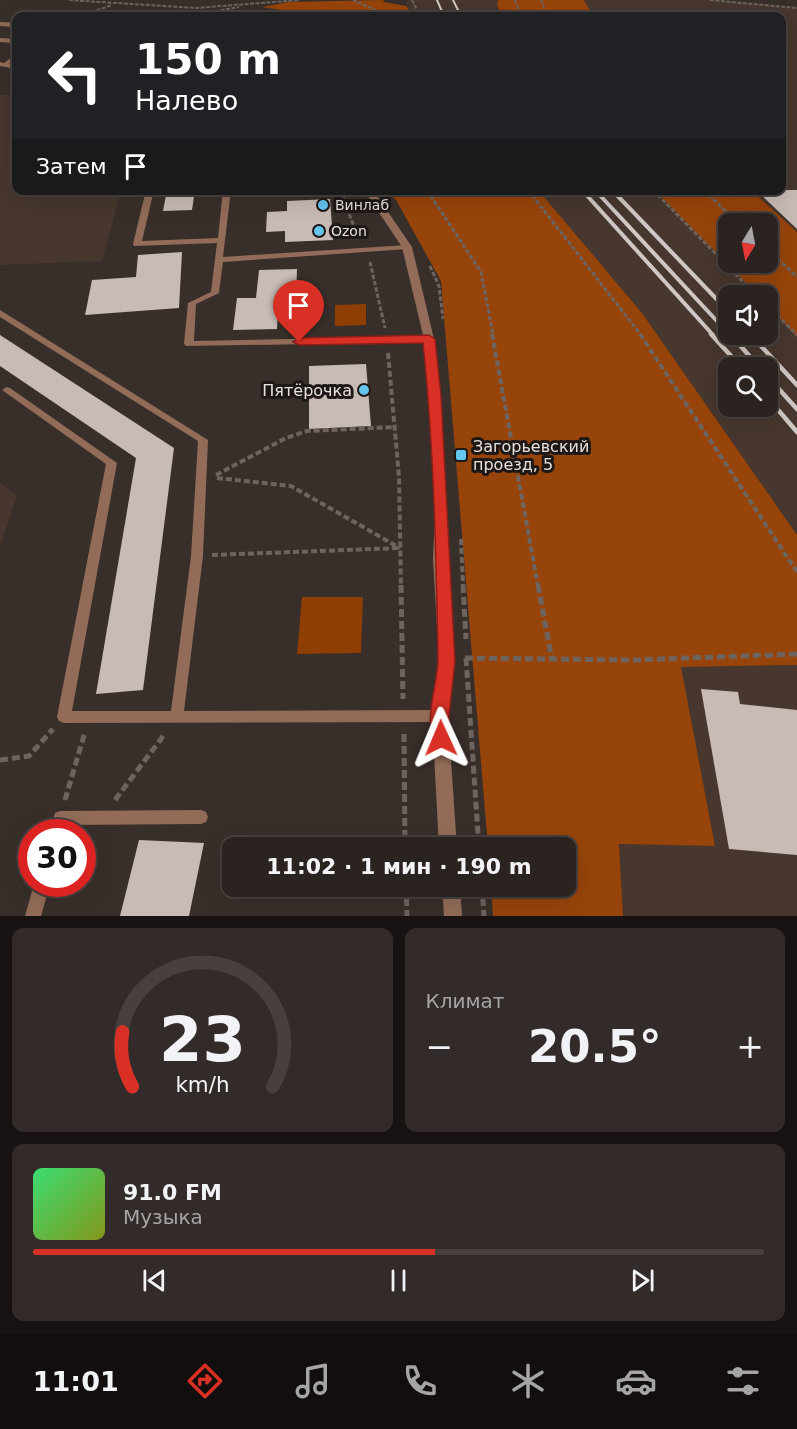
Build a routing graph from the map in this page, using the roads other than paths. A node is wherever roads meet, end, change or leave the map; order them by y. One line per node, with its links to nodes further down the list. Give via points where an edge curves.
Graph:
1 (149, 195): 4 (lane, via 137,244)
2 (226, 195): 4 (lane)
3 (371, 195): 5 (street)
4 (221, 240): 6 (lane)
5 (407, 247): 6 (lane); 8 (street)
6 (219, 260): 8 (lane, via 215,293 192,303 189,344)
7 (0, 313): 11 (lane, via 203,440 197,556)
8 (429, 339): 10 (street, via 436,408 446,661)
9 (7, 390): 11 (lane, via 112,463 64,717)
10 (440, 716): 11 (lane); 14 (street)
11 (177, 717)
12 (201, 817): 13 (lane)
13 (96, 819)
14 (447, 837)
15 (38, 897): 17 (lane)
16 (452, 897): 18 (street)
17 (33, 916)
18 (453, 916)

